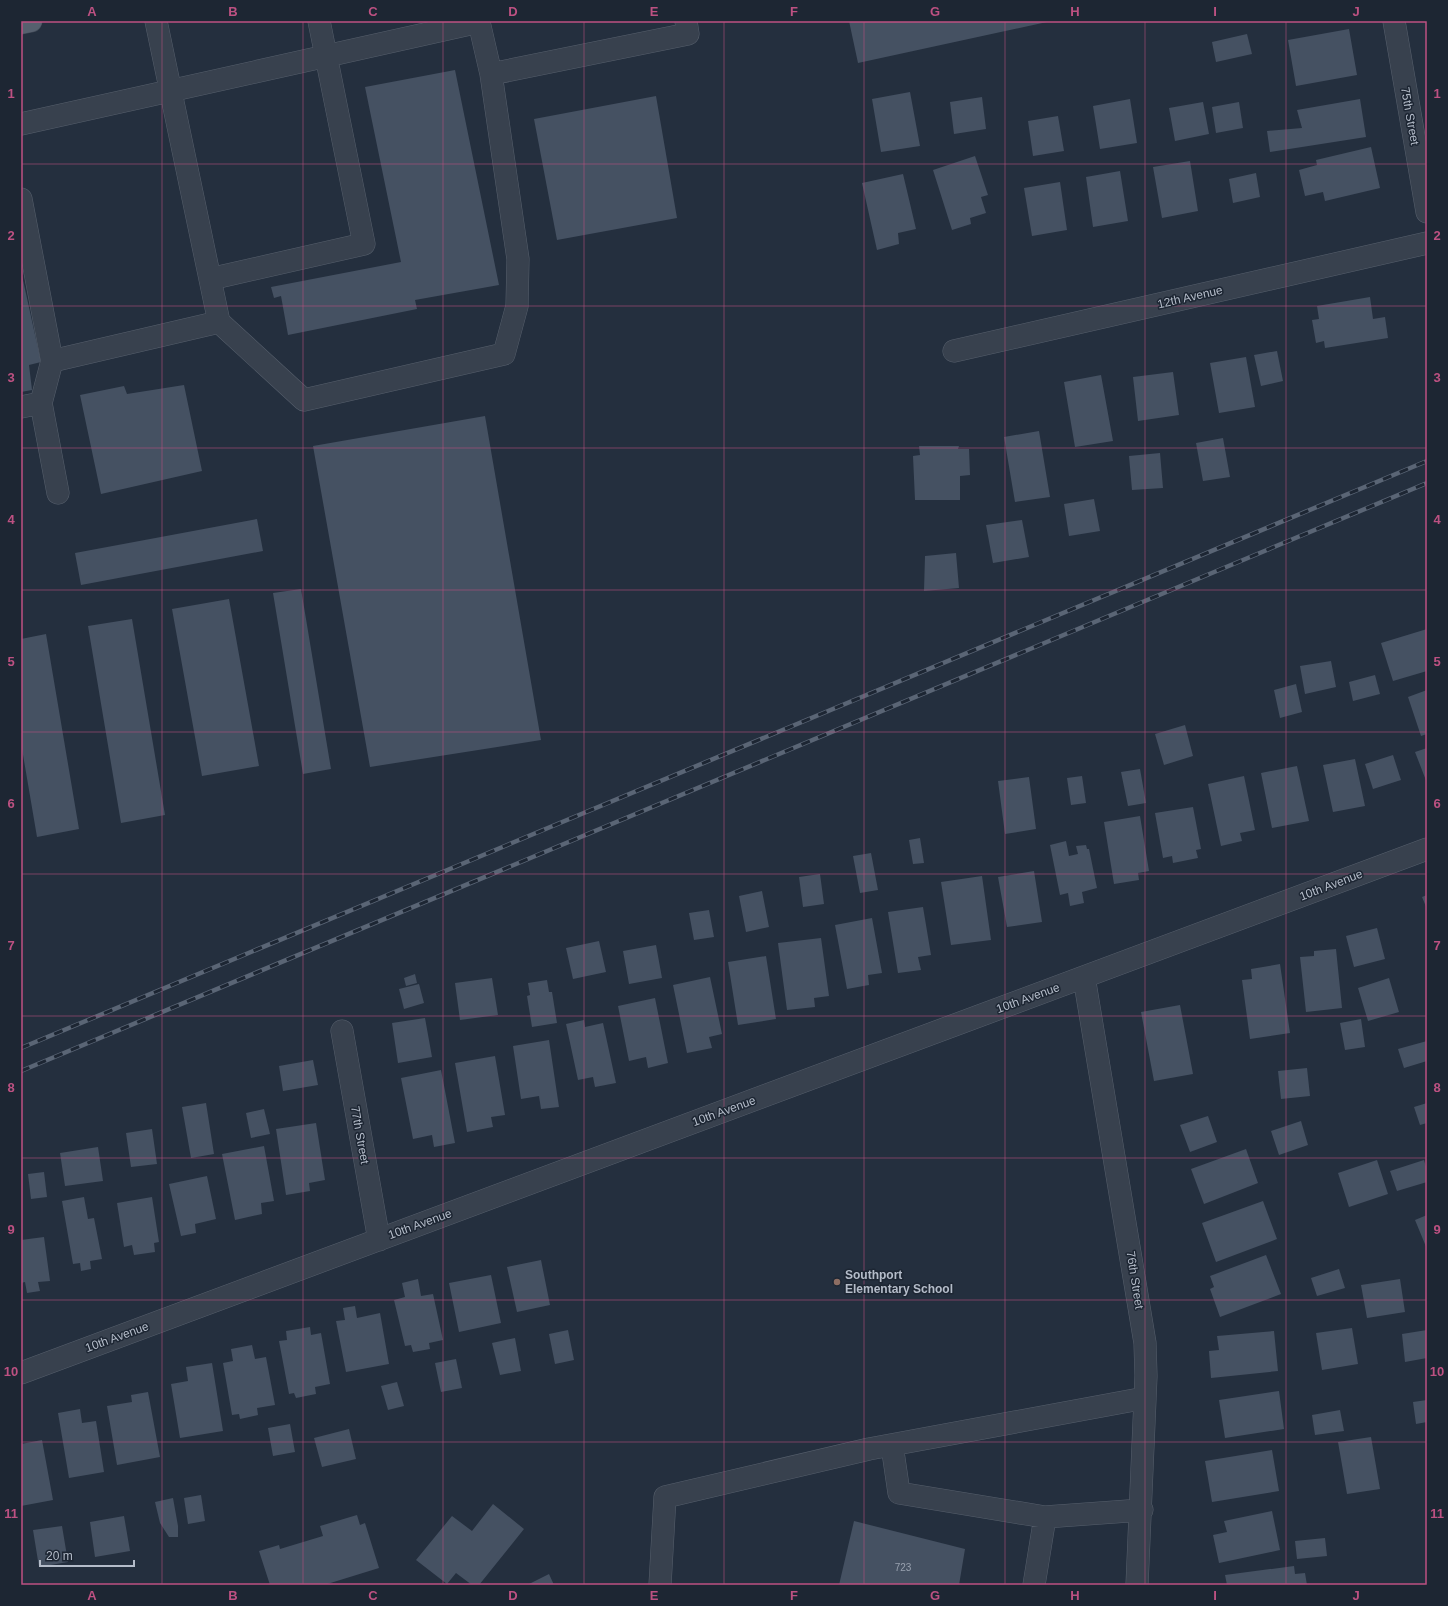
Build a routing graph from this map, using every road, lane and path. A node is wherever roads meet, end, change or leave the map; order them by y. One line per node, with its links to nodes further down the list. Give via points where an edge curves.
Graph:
1 (31, 21): 7 (main road)
2 (156, 21): 10 (street)
3 (319, 21): 8 (street)
4 (479, 21): 8 (street); 9 (street)
5 (686, 21): 9 (street, via 688,34)
6 (1394, 21): 13 (street, 75th Street)
7 (21, 23)
8 (327, 56): 10 (street); 15 (street, via 364,244)
9 (491, 74): 16 (street, via 518,259 517,306 504,354 304,400)
10 (170, 90): 11 (street); 15 (street)
11 (21, 124)
12 (21, 200): 18 (street)
13 (1427, 212)
14 (1427, 243): 17 (street, 12th Avenue)
15 (210, 279): 16 (street)
16 (219, 322): 18 (street)
17 (954, 351)
18 (52, 361): 19 (street)
19 (31, 405): 20 (street)
20 (58, 493)
21 (1427, 849): 22 (street, 10th Avenue)
22 (1084, 977): 24 (street, 10th Avenue); 26 (street, 76th Street, via 1145,1343)
23 (342, 1031): 24 (street, 77th Street)
24 (378, 1240): 25 (street, 10th Avenue)
25 (21, 1373)
26 (1145, 1398): 27 (street); 28 (street, 76th Street)
27 (892, 1445): 29 (street, via 899,1493); 30 (street, via 665,1497)
28 (1142, 1510): 29 (street); 32 (street, 76th Street)
29 (1045, 1517): 31 (street)
30 (660, 1585)
31 (1034, 1585)
32 (1137, 1585)

